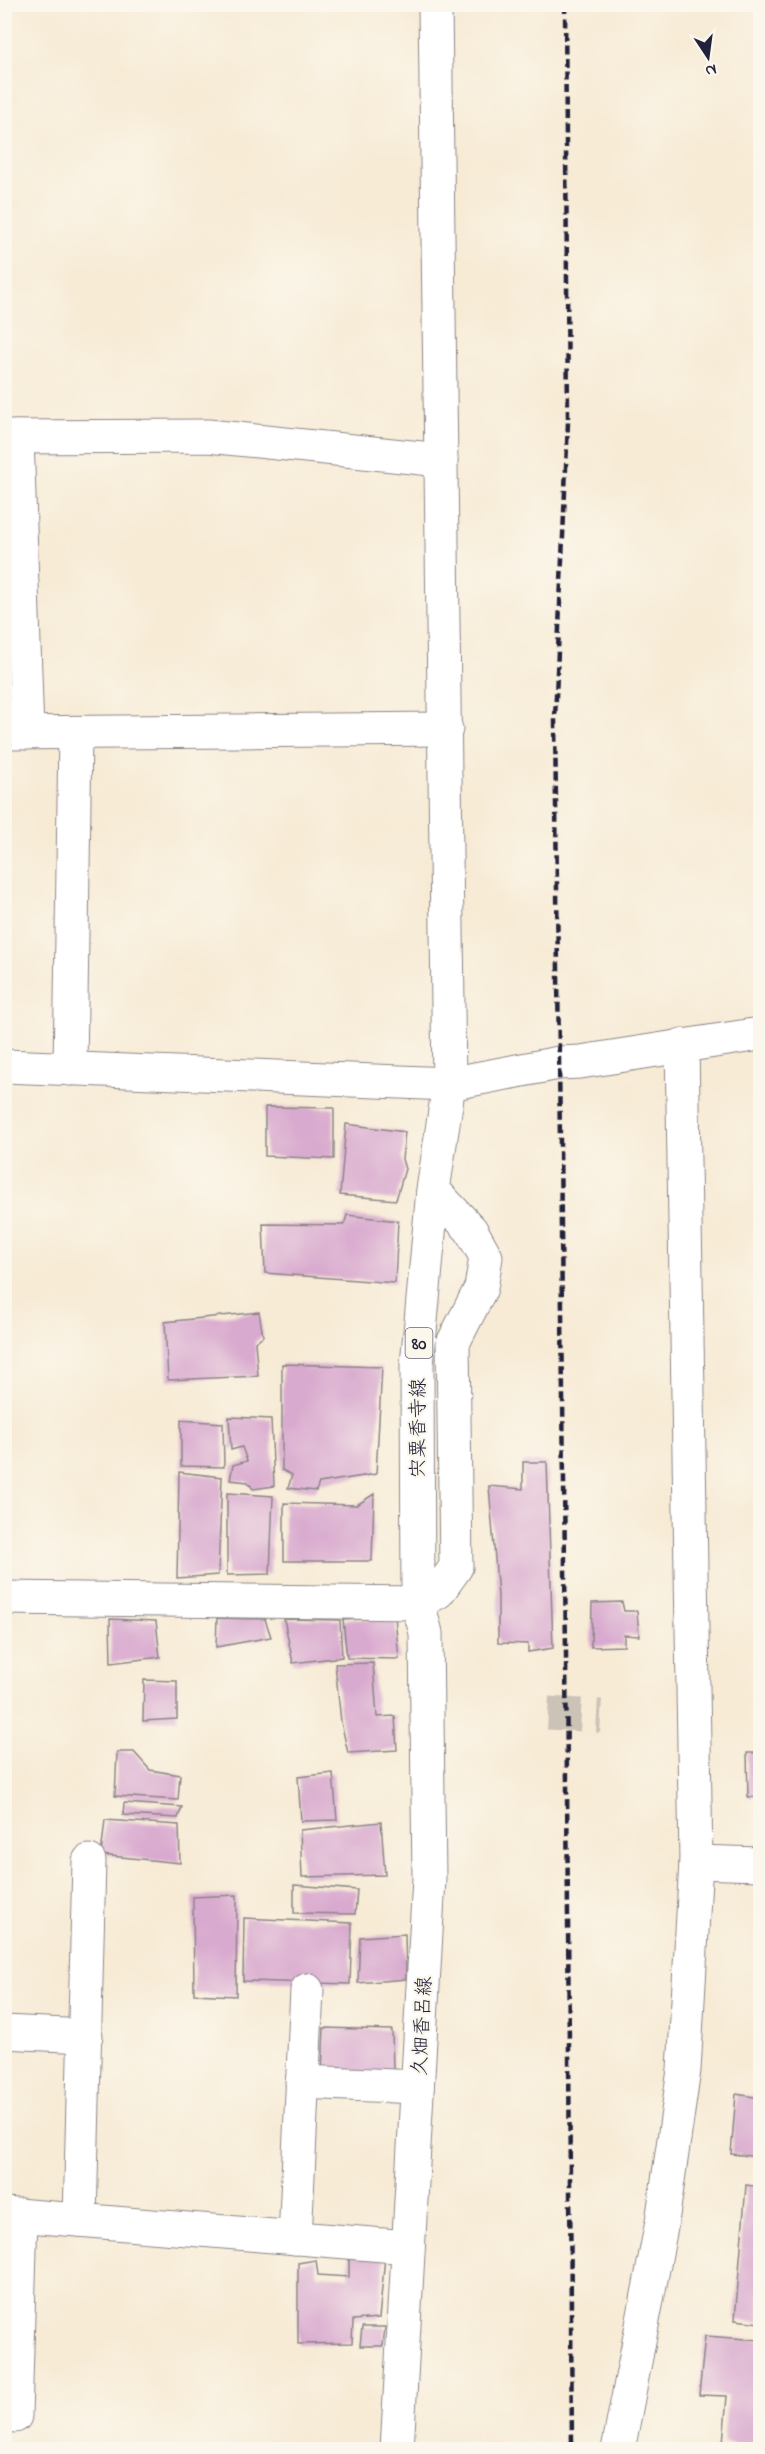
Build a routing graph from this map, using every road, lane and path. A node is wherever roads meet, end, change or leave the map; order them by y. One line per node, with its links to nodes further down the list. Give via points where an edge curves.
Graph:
1 (435, 4): 3 (street, 宍粟香寺線)
2 (11, 437): 3 (street, via 208,436); 5 (street)
3 (441, 460): 4 (street, 宍粟香寺線)
4 (446, 729): 6 (street); 11 (street, 宍粟香寺線)
5 (16, 733): 6 (street)
6 (75, 733): 10 (street)
7 (760, 1034): 8 (street)
8 (682, 1045): 11 (street, via 559,1062); 16 (street)
9 (4, 1066): 10 (street)
10 (70, 1069): 11 (street)
11 (449, 1084): 12 (street, 宍粟香寺線 / 80)
12 (433, 1190): 14 (street, 宍粟香寺線 / 80, via 417,1365); 14 (street, via 471,1230 486,1257 482,1288 453,1343 456,1566 438,1592)
13 (4, 1598): 14 (street)
14 (418, 1603): 22 (street, 久畑香呂線, via 426,1633 429,1879)
15 (89, 1862): 20 (street)
16 (696, 1862): 17 (street); 29 (street, via 684,2070 662,2222)
17 (760, 1864)
18 (307, 1990): 21 (street)
19 (4, 2032): 20 (street)
20 (86, 2036): 24 (street)
21 (302, 2082): 22 (street); 25 (street)
22 (417, 2087): 26 (street, 久畑香呂線)
23 (13, 2215): 24 (street); 27 (street)
24 (80, 2220): 25 (street)
25 (295, 2238): 26 (street)
26 (408, 2247): 28 (street, 久畑香呂線)
27 (15, 2416)
28 (397, 2450)
29 (618, 2450)

